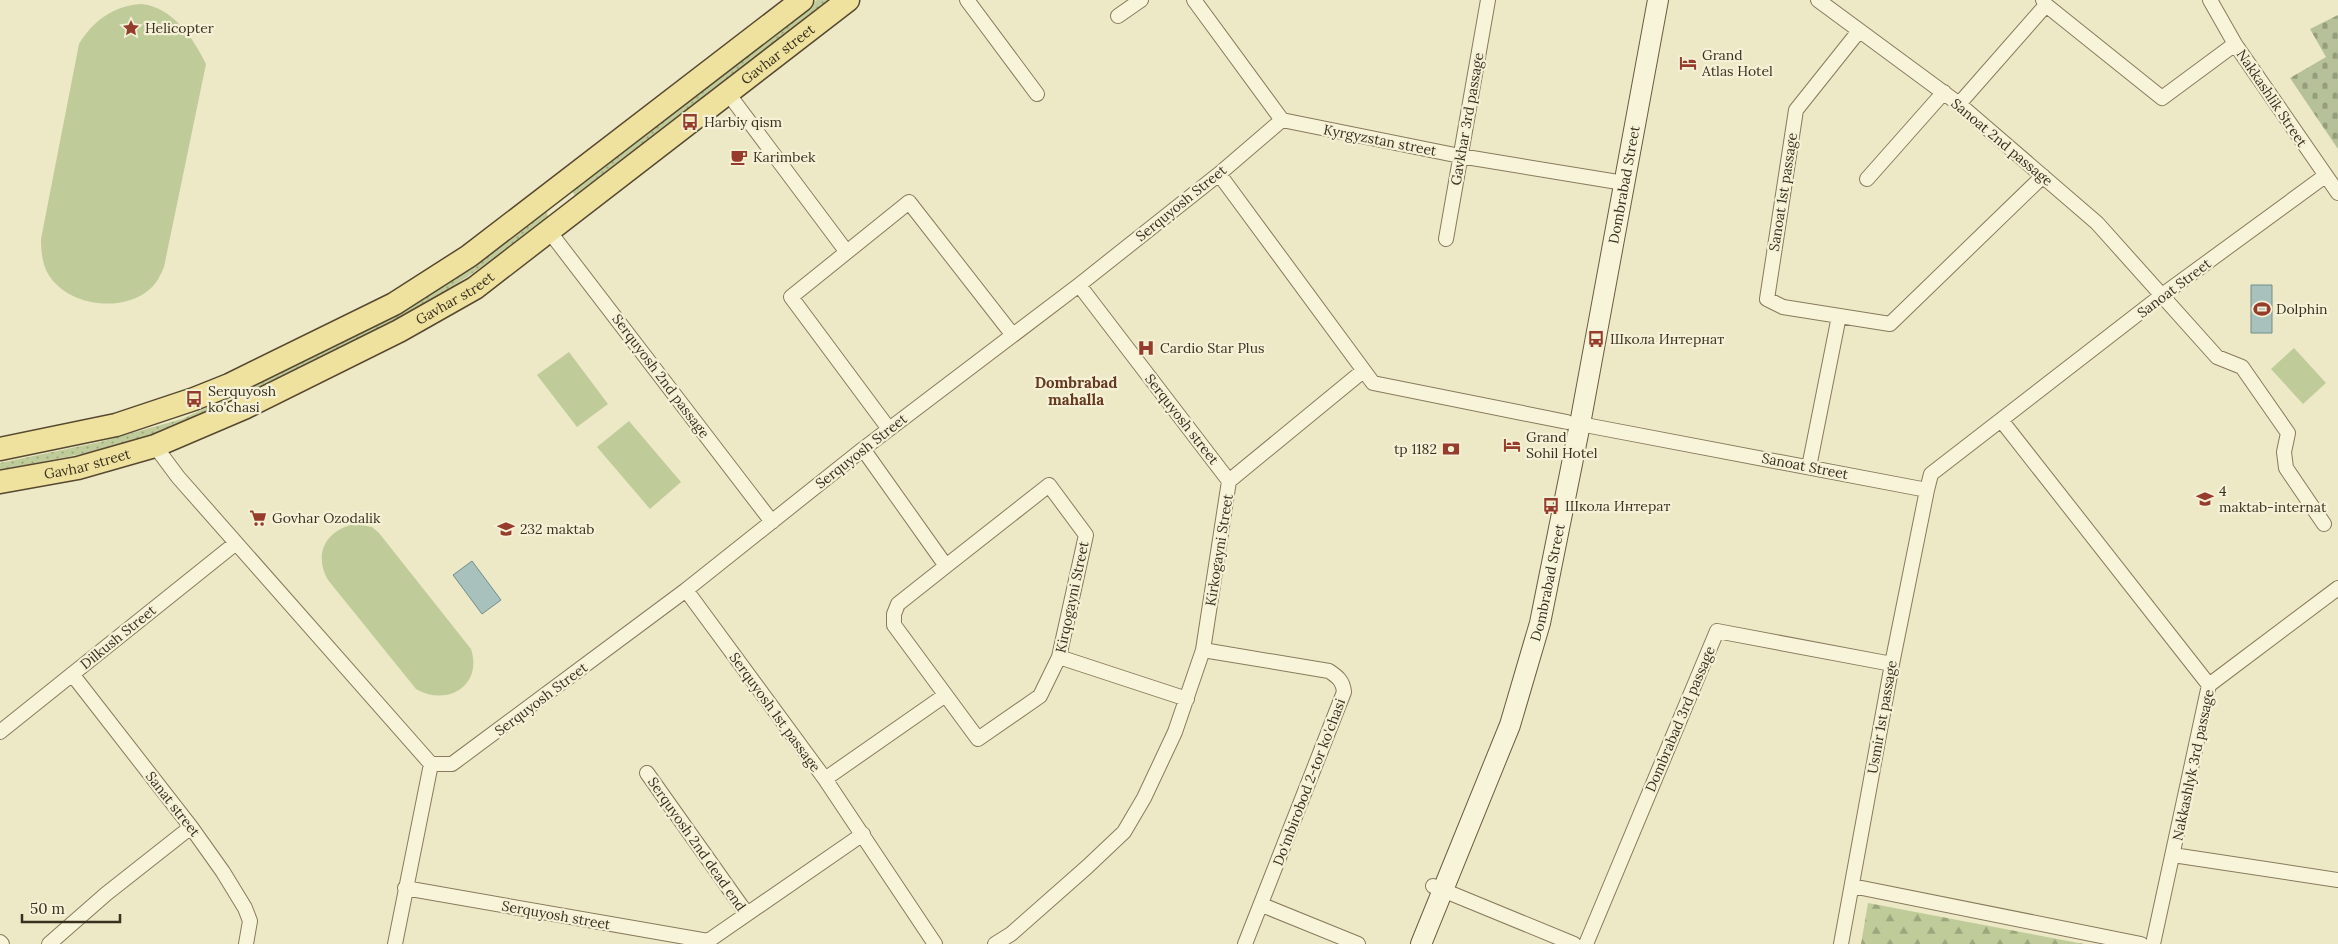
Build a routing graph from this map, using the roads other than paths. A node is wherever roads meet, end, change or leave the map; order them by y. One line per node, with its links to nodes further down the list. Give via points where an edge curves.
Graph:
1 (802, 0): 26 (main road, Gavhar street)
2 (848, 0): 15 (main road, Gavhar street)
3 (967, 0): 17 (street)
4 (1141, 0): 12 (street)
5 (1194, 0): 19 (street)
6 (1488, 0): 20 (street, Gavkhar 3rd passage)
7 (1646, 0): 25 (main road, Dombrabad Street)
8 (1658, 0): 25 (main road, Dombrabad Street)
9 (1818, 0): 13 (street, Sanoat 2nd passage)
10 (2210, 0): 14 (street, Nakkashlik Street)
11 (2044, 3): 14 (street, via 2162,98); 18 (street)
12 (1118, 16)
13 (1859, 31): 16 (street, Sanoat 2nd passage); 34 (street, Sanoat 1st passage, via 1796,110 1767,299 1783,307)
14 (2235, 44): 23 (street, Nakkashlik Street)
15 (727, 92): 28 (main road, Gavhar street); 31 (street)
16 (1944, 92): 18 (street, Sanoat 2nd passage); 24 (street)
17 (1037, 94)
18 (1959, 104): 22 (street, Sanoat 2nd passage)
19 (1282, 120): 20 (street, Kyrgyzstan street); 21 (street, Serquyosh Street)
20 (1460, 156): 25 (street, Kyrgyzstan street); 30 (street, Gavkhar 3rd passage)
21 (1218, 174): 32 (street, Serquyosh Street); 36 (street, Sanoat Street)
22 (2043, 176): 33 (street, Sanoat 2nd passage, via 2097,223); 34 (street, Sanoat 1st passage, via 1890,324)
23 (2325, 176): 27 (street, Nakkashlik Street); 33 (street, Sanoat Street)
24 (1866, 179)
25 (1618, 182): 40 (main road, Dombrabad Street)
26 (556, 189): 28 (main road, via 558,207); 37 (main road, Gavhar street, via 469,256 402,299)
27 (2338, 193)
28 (574, 212): 29 (main road, Gavhar street)
29 (549, 231): 38 (main road, Gavhar street, via 475,288 437,311); 49 (street, Serquyosh 2nd passage)
30 (1446, 239)
31 (846, 251): 35 (street, via 909,202); 41 (street, via 791,297)
32 (1079, 285): 35 (street, Serquyosh Street); 46 (street, Serquyosh street)
33 (2165, 299): 39 (street, Sanoat Street); 50 (street, Sanoat 2nd passage, via 2217,357 2242,367 2288,433 2284,452 2286,468)
34 (1839, 316): 45 (street)
35 (1012, 334): 41 (street, Serquyosh Street)
36 (1363, 371): 40 (street, Sanoat Street, via 1373,383); 46 (street, Kirkogayni Street)
37 (229, 385): 38 (main road); 43 (main road, Gavhar street, via 116,426)
38 (244, 408): 42 (main road, Gavhar street)
39 (2001, 420): 48 (street, Sanoat Street, via 1931,474); 59 (street)
40 (1573, 423): 45 (street, Sanoat Street); 72 (main road, Dombrabad Street, via 1521,656)
41 (889, 429): 44 (street, Serquyosh Street)
42 (155, 446): 47 (main road, Gavhar street, via 78,468); 51 (street)
43 (0, 449)
44 (863, 449): 49 (street, Serquyosh Street); 52 (street)
45 (1809, 467): 48 (street, Sanoat Street)
46 (1230, 481): 55 (street, Kirkogayni Street)
47 (0, 482)
48 (1927, 490): 57 (street, Usmir 1st passage)
49 (772, 522): 54 (street, Serquyosh Street)
50 (2324, 524)
51 (236, 543): 58 (street, Dilkush Street); 63 (street)
52 (946, 566): 56 (street, Kirqogayni Street, via 1049,485 1086,536); 60 (street, Kirqogayni Street, via 898,604 893,620)
53 (2338, 588): 59 (street, Nakkashlyk 3rd passage)
54 (686, 590): 63 (street, Serquyosh Street, via 452,764); 65 (street, Serquyosh 1st passage)
55 (1203, 650): 61 (street, Kirkogayni Street); 73 (street, Do'mbirobod 2-tor ko'chasi, via 1329,672 1344,686)
56 (1059, 658): 60 (street, Kirqogayni Street, via 1040,696 978,739); 61 (street)
57 (1892, 664): 70 (street, Usmir 1st passage); 86 (street, Dombrabad 3rd passage, via 1716,631)
58 (72, 674): 62 (street, Dilkush Street); 66 (street, Sanat street)
59 (2209, 685): 68 (street, Nakkashlyk 3rd passage)
60 (944, 696): 65 (street)
61 (1188, 699): 80 (street, Kirkogayni Street, via 1163,761 1124,832 1011,934)
62 (0, 732)
63 (431, 764): 71 (street)
64 (647, 773): 74 (street, Serquyosh 2nd dead end)
65 (825, 779): 67 (street, Serquyosh 1st passage)
66 (191, 827): 76 (street); 77 (street, Sanat street, via 245,908 250,921)
67 (863, 834): 74 (street); 79 (street, Serquyosh 1st passage)
68 (2173, 855): 69 (street); 89 (street, Nakkashlyk 3rd passage)
69 (2338, 880)
70 (1852, 886): 87 (street, Usmir 1st passage); 88 (street)
71 (405, 888): 75 (street, Serquyosh street); 78 (street)
72 (1438, 889): 83 (main road, Dombrabad Street); 84 (main road, Dombrabad Street); 85 (street)
73 (1262, 905): 81 (street, Do'mbirobod 2-tor ko'chasi); 82 (street)
74 (747, 914): 75 (street)
75 (707, 942)
76 (49, 944)
77 (246, 944)
78 (395, 944)
79 (935, 944)
80 (995, 944)
81 (1245, 944)
82 (1358, 944)
83 (1409, 944)
84 (1421, 944)
85 (1574, 944)
86 (1586, 944)
87 (1840, 944)
88 (2141, 944)
89 (2153, 944)

